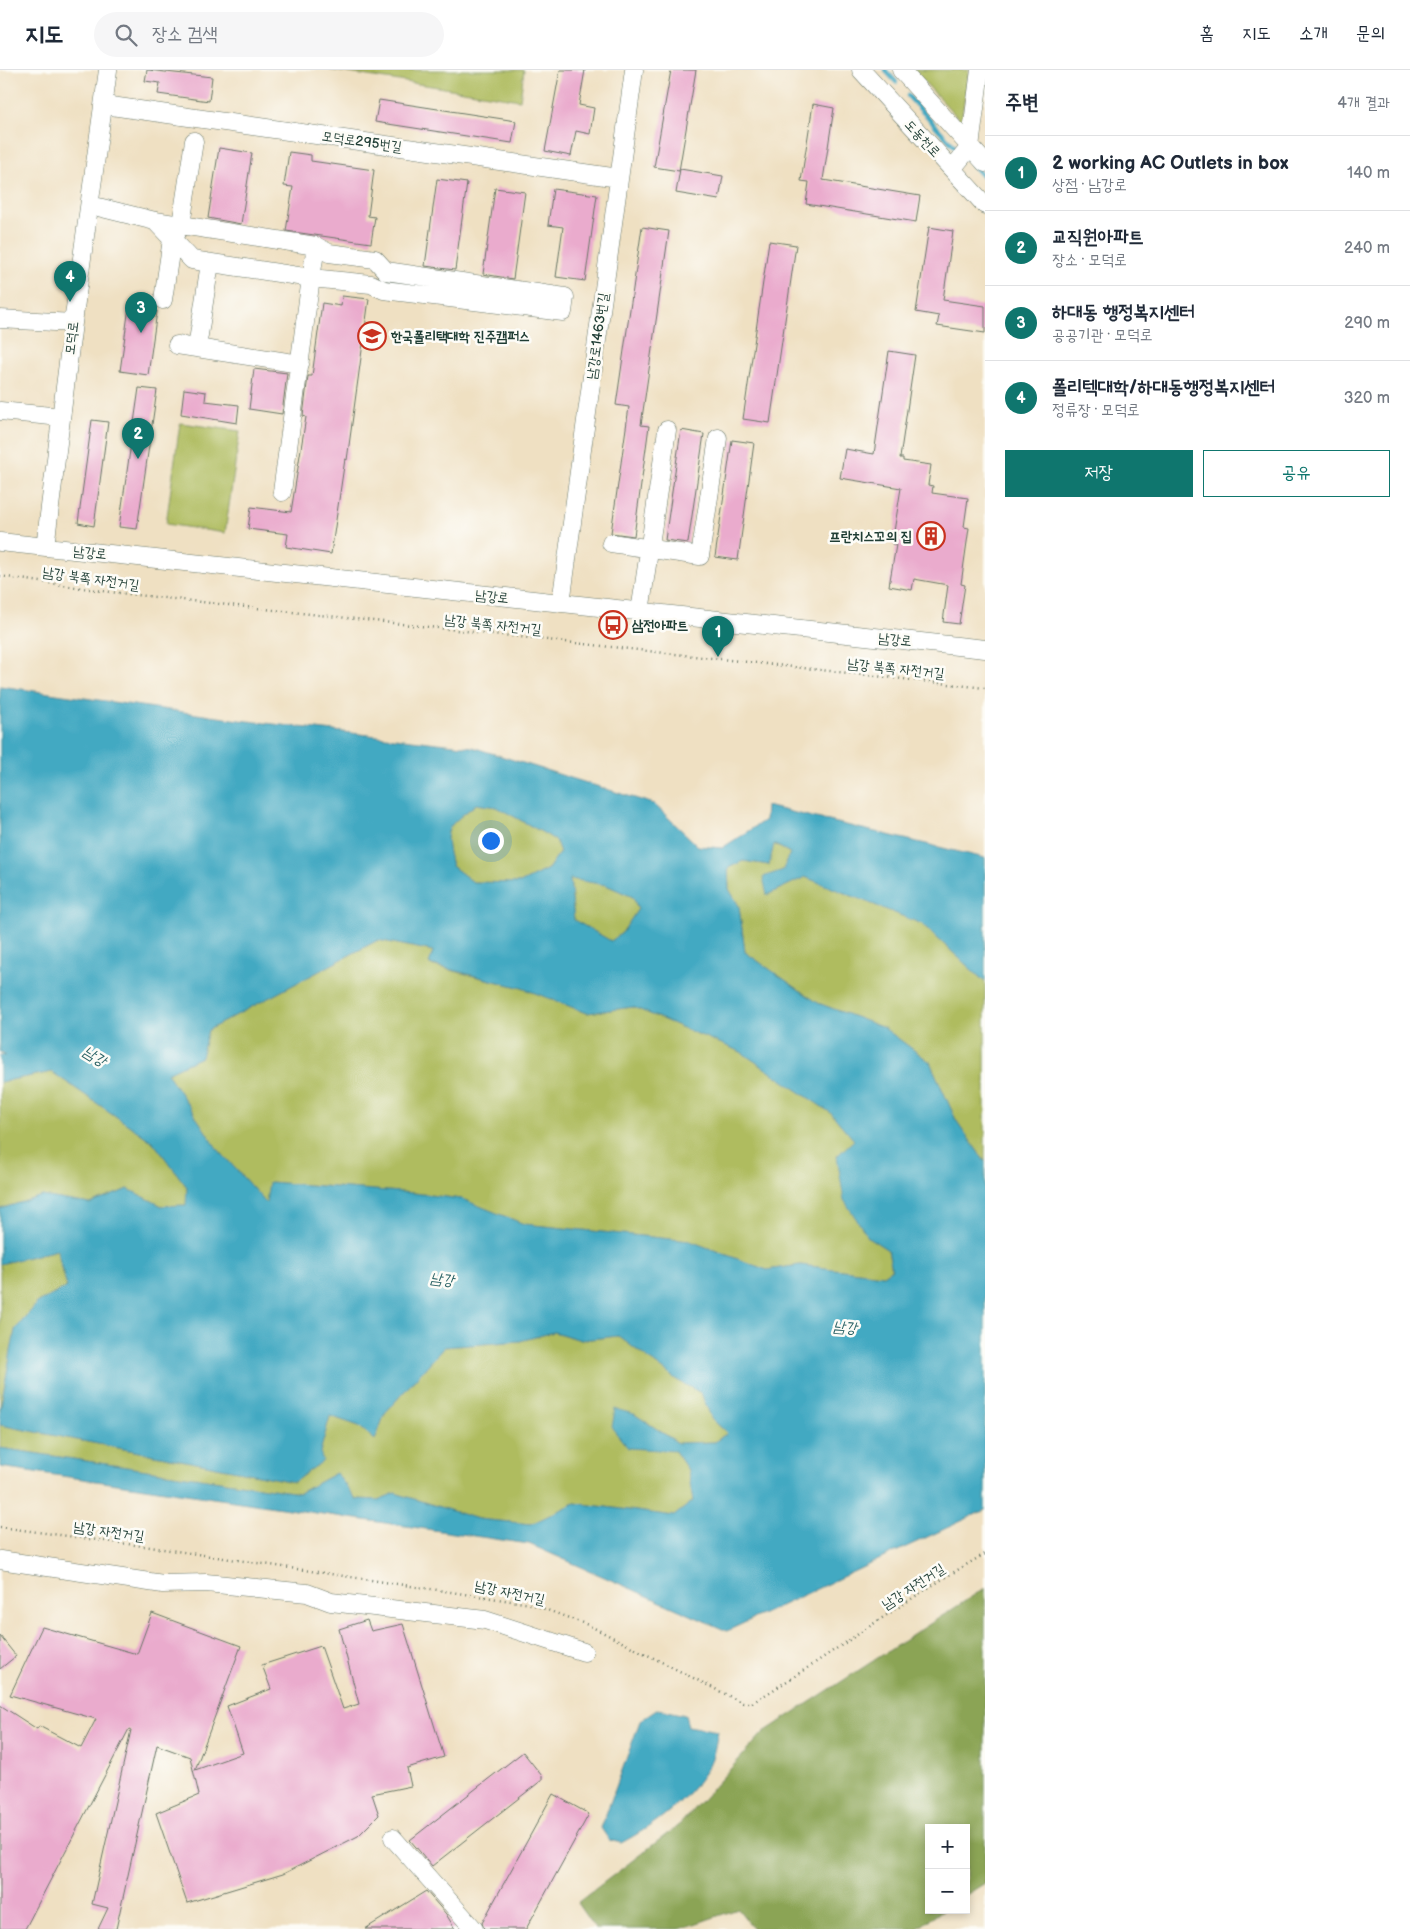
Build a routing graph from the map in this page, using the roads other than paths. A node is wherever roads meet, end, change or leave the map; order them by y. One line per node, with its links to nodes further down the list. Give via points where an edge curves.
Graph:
1 (104, 70): 7 (street, 모덕로)
2 (634, 70): 12 (street, 남강로1463번길)
3 (861, 70): 6 (street, 도동천로)
4 (901, 70): 6 (street, via 905,82 902,91 893,95); 9 (street, 도동천로)
5 (980, 70): 9 (street)
6 (881, 92): 11 (street, 도동천로)
7 (104, 105): 12 (street, 모덕로295번길); 13 (street, 모덕로)
8 (194, 141): 15 (street)
9 (970, 147): 10 (street, 도동천로); 11 (street)
10 (985, 163)
11 (952, 169): 14 (street, 도동천로)
12 (619, 178): 34 (street, 남강로1463번길)
13 (90, 204): 15 (street, via 155,221); 21 (street, 모덕로)
14 (985, 205)
15 (177, 232): 16 (street); 17 (street, via 192,260); 19 (street)
16 (316, 246): 18 (street); 18 (street, via 329,253 375,258 386,271 565,298 562,312)
17 (210, 263): 18 (street); 23 (street)
18 (311, 278): 24 (street)
19 (163, 300)
20 (0, 319): 21 (street)
21 (73, 323): 26 (street, 모덕로)
22 (177, 345): 23 (street)
23 (197, 348): 24 (street)
24 (300, 364): 29 (street)
25 (0, 411): 26 (street)
26 (61, 417): 32 (street, 모덕로)
27 (667, 430): 33 (street)
28 (718, 438): 33 (street, via 700,556)
29 (282, 492)
30 (0, 542): 32 (street, 남강로)
31 (611, 543): 33 (street)
32 (45, 547): 34 (street, 남강로)
33 (648, 548): 35 (street)
34 (560, 603): 35 (street, 남강로)
35 (640, 612): 36 (street, 남강로)
36 (985, 649)
37 (0, 1560): 38 (street, via 163,1584 206,1583 307,1593 331,1602 485,1620)
38 (584, 1652)
39 (394, 1838): 40 (street)
40 (474, 1929)

